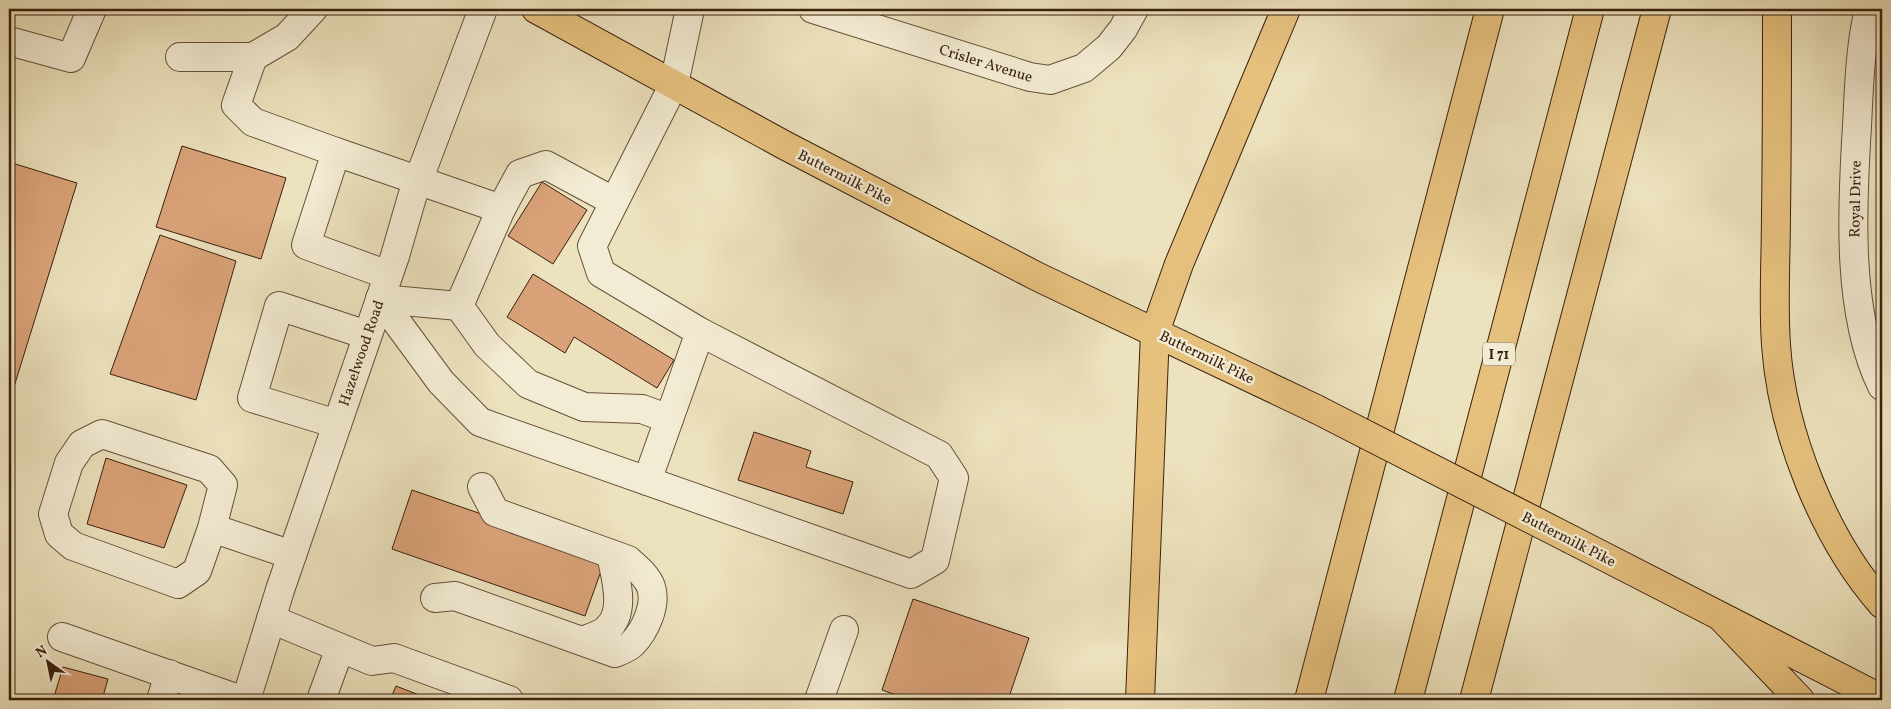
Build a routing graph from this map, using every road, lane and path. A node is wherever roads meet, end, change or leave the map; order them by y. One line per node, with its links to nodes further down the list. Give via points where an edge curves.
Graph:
1 (92, 9): 14 (street, via 72,58)
2 (313, 9): 15 (street, via 287,37)
3 (483, 9): 19 (street, Hazelwood Road)
4 (536, 9): 17 (main road, Buttermilk Pike)
5 (690, 9): 17 (street)
6 (813, 9): 13 (street, Crisler Avenue, via 1030,77 1050,80 1084,68 1109,47 1123,29)
7 (1286, 9): 25 (main road, via 1179,264)
8 (1490, 9): 52 (main road)
9 (1590, 9): 53 (main road, I 71)
10 (1657, 9): 54 (main road)
11 (1777, 9): 35 (main road, via 1776,346 1785,405 1801,459 1819,503 1855,570)
12 (1869, 9): 27 (street, Royal Drive, via 1860,76 1852,205 1856,288 1867,341)
13 (1129, 10)
14 (14, 42)
15 (253, 57): 16 (street); 18 (street, via 236,105 253,122)
16 (180, 58)
17 (674, 84): 20 (street); 25 (main road, Buttermilk Pike, via 786,146 1030,272)
18 (336, 152): 19 (street); 22 (street, via 306,245)
19 (417, 182): 21 (street); 22 (street, Hazelwood Road)
20 (613, 201): 21 (street, via 546,165 520,174); 24 (street, via 592,246 601,273)
21 (501, 209): 23 (street)
22 (384, 287): 23 (street); 26 (street, Hazelwood Road); 30 (street, via 441,382 480,422)
23 (458, 306): 28 (street, via 487,345 528,384 584,407 642,409)
24 (700, 332): 28 (street); 30 (street, via 939,455 954,478 935,560 911,574)
25 (1155, 332): 36 (main road, Buttermilk Pike, bridge, via 1316,410); 51 (main road)
26 (367, 335): 29 (street, Hazelwood Road); 29 (street, via 279,306 252,398)
27 (1882, 386)
28 (669, 419): 30 (street)
29 (337, 424): 33 (street, Hazelwood Road)
30 (648, 481)
31 (482, 487): 34 (street, via 496,512 628,560 651,586 653,601 647,622 632,645 614,653 455,596)
32 (212, 528): 32 (street, via 223,485 209,468 102,434 82,444 69,463 53,514 59,534 73,546 178,584 197,571); 33 (street)
33 (292, 555): 37 (street, Hazelwood Road)
34 (435, 598)
35 (1882, 604)
36 (1722, 618): 43 (main road, Buttermilk Pike); 55 (main road)
37 (271, 620): 40 (street); 46 (street, Hazelwood Road)
38 (844, 630): 50 (street)
39 (62, 637): 42 (street)
40 (340, 648): 41 (street); 47 (street)
41 (372, 661): 48 (street, via 388,675); 49 (street, via 394,658)
42 (169, 674): 44 (street); 45 (street)
43 (1882, 699)
44 (161, 700)
45 (242, 700)
46 (246, 700)
47 (321, 700)
48 (455, 700)
49 (509, 700)
50 (819, 700)
51 (1140, 700)
52 (1309, 700)
53 (1408, 700)
54 (1474, 700)
55 (1800, 700)

